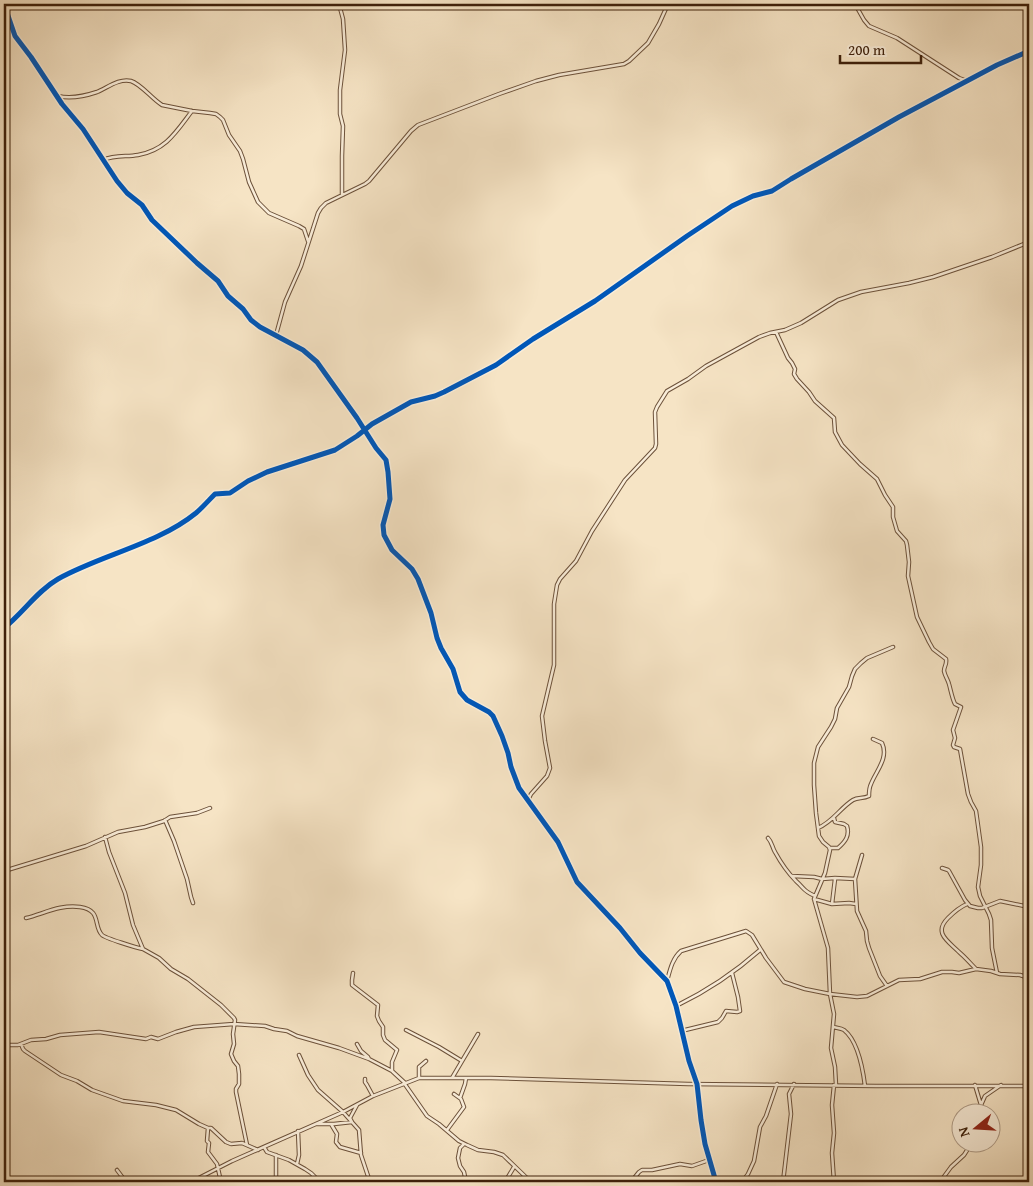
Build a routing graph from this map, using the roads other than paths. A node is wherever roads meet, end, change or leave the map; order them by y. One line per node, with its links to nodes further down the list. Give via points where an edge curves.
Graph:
1 (4, 4): 7 (street, via 15,36)
2 (338, 4): 10 (street, via 346,50 340,90)
3 (668, 4): 10 (street, via 651,39 630,62 536,81 418,125 369,181)
4 (855, 4): 6 (street, via 869,26 893,36)
5 (1029, 51): 6 (street)
6 (968, 81): 15 (street, via 772,191 732,206 496,365 435,396 411,402)
7 (57, 96): 8 (street, via 67,98 93,93 120,82 132,81 162,105); 9 (street)
8 (192, 111): 9 (street, via 163,146 141,154); 11 (street, via 216,114 223,120 240,151 258,202 269,213 299,226)
9 (103, 160): 14 (street, via 152,220 218,281 251,320)
10 (342, 195): 11 (street, via 321,208)
11 (309, 242): 14 (street)
12 (1029, 242): 13 (street, via 933,277 852,295 801,323)
13 (776, 332): 19 (street, via 736,348 665,392 655,414 655,448 625,480 573,564 560,579 554,598 554,665 542,716 550,768); 39 (street, via 797,379 834,418 835,432 842,444 879,482 893,507 898,533 907,543 908,576 915,611 929,642 946,659 944,672 955,704 961,707 953,730 953,745 960,749 968,794 976,811 981,847 978,887)
14 (276, 335): 15 (street, via 317,362)
15 (364, 430): 16 (street, via 329,452 267,472 228,493 216,493 196,513 161,534 57,580); 19 (street, via 388,466 390,499 383,528 386,540 417,576 439,643 453,668 460,692 466,700 493,716 507,748 513,774)
16 (4, 628)
17 (893, 647): 23 (street, via 867,658 855,669 836,710 832,727 819,745 814,784)
18 (874, 739): 21 (street, via 882,743 884,754 868,796 854,799)
19 (528, 801): 49 (street, via 558,842 577,882)
20 (210, 808): 22 (street)
21 (834, 818): 23 (street); 26 (street, via 835,822 847,826 848,834 838,848)
22 (165, 820): 24 (street); 35 (street, via 176,844)
23 (818, 828): 26 (street, via 821,840)
24 (105, 837): 29 (street); 42 (street)
25 (768, 838): 30 (street)
26 (830, 848): 32 (street)
27 (862, 855): 33 (street)
28 (942, 868): 38 (street, via 950,871)
29 (4, 871)
30 (791, 876): 32 (street); 34 (street, via 804,891)
31 (835, 878): 32 (street); 33 (street); 36 (street)
32 (822, 879): 34 (street)
33 (855, 879): 37 (street)
34 (815, 897): 36 (street); 51 (street, via 827,942)
35 (193, 903)
36 (832, 904): 37 (street)
37 (856, 904): 50 (street, via 866,931 868,948)
38 (967, 904): 39 (street); 44 (street, via 947,919 942,931 948,942)
39 (986, 907): 40 (street, via 1000,901); 46 (street, via 991,920)
40 (1029, 907)
41 (26, 918): 42 (street, via 67,907 87,908 95,916 104,936)
42 (143, 949): 53 (street, via 221,1005 234,1018)
43 (760, 950): 47 (street); 49 (street, via 746,931 686,949 677,955); 51 (street, via 784,982)
44 (976, 969): 46 (street); 50 (street, via 899,980)
45 (353, 973): 65 (street, via 352,985 378,1005 377,1016 383,1027 384,1040 397,1050)
46 (997, 973): 48 (street)
47 (732, 974): 52 (street); 56 (street, via 740,1011 726,1011 718,1022)
48 (1029, 978)
49 (667, 981): 52 (street)
50 (887, 986): 51 (street, via 867,996)
51 (830, 994): 54 (street)
52 (676, 1006): 56 (street)
53 (234, 1024): 58 (street, via 194,1027 158,1039 99,1032 60,1035); 62 (street, via 287,1031); 93 (street, via 231,1054 239,1070 236,1092)
54 (833, 1027): 74 (street, via 831,1048); 77 (street, via 841,1028 852,1041)
55 (406, 1030): 64 (street)
56 (682, 1031): 71 (street)
57 (478, 1034): 64 (street)
58 (21, 1044): 60 (street); 89 (street, via 23,1049 61,1075 92,1090 123,1100 176,1110)
59 (358, 1044): 62 (street)
60 (4, 1045)
61 (300, 1055): 85 (street, via 313,1083)
62 (369, 1060): 65 (street)
63 (426, 1061): 66 (street)
64 (462, 1062): 67 (street)
65 (392, 1071): 70 (street)
66 (418, 1078): 67 (street); 70 (street)
67 (452, 1078): 68 (street)
68 (466, 1078): 71 (street); 81 (street)
69 (365, 1080): 80 (street)
70 (405, 1083): 80 (street); 90 (street, via 424,1114)
71 (697, 1084): 72 (street); 99 (street)
72 (777, 1084): 73 (street); 115 (street, via 760,1127 754,1161)
73 (794, 1084): 74 (street); 116 (street, via 789,1094 791,1114)
74 (835, 1085): 77 (street); 117 (street, via 832,1105)
75 (975, 1085): 76 (street); 77 (street); 83 (street)
76 (1002, 1085): 78 (street); 84 (street, via 988,1094)
77 (865, 1086)
78 (1029, 1086)
79 (454, 1094): 81 (street)
80 (372, 1096): 82 (street)
81 (460, 1098): 90 (street, via 464,1108)
82 (357, 1104): 85 (street); 86 (street, via 350,1118)
83 (981, 1104)
84 (982, 1104)
85 (343, 1112): 86 (street); 87 (street)
86 (352, 1122): 88 (street); 96 (street, via 359,1130)
87 (315, 1124): 88 (street); 91 (street)
88 (331, 1124): 96 (street, via 341,1148)
89 (208, 1128): 93 (street, via 226,1142); 102 (street, via 208,1152)
90 (447, 1130): 92 (street)
91 (298, 1131): 94 (street); 100 (street)
92 (464, 1144): 101 (street, via 503,1155); 111 (street, via 460,1148 458,1162)
93 (247, 1145): 95 (street)
94 (264, 1147): 95 (street); 98 (street)
95 (258, 1150): 102 (street)
96 (361, 1153): 110 (street)
97 (965, 1154): 118 (street)
98 (276, 1155): 100 (street); 108 (street)
99 (709, 1160): 104 (street); 114 (street, via 692,1166 680,1164 642,1170)
100 (297, 1164): 109 (street)
101 (514, 1167): 112 (street); 113 (street)
102 (219, 1168): 106 (street); 107 (street)
103 (117, 1170): 105 (street)
104 (716, 1181)
105 (126, 1182)
106 (191, 1182)
107 (220, 1182)
108 (276, 1182)
109 (320, 1182)
110 (370, 1182)
111 (466, 1182)
112 (505, 1182)
113 (531, 1182)
114 (631, 1182)
115 (742, 1182)
116 (783, 1182)
117 (834, 1182)
118 (940, 1182)

